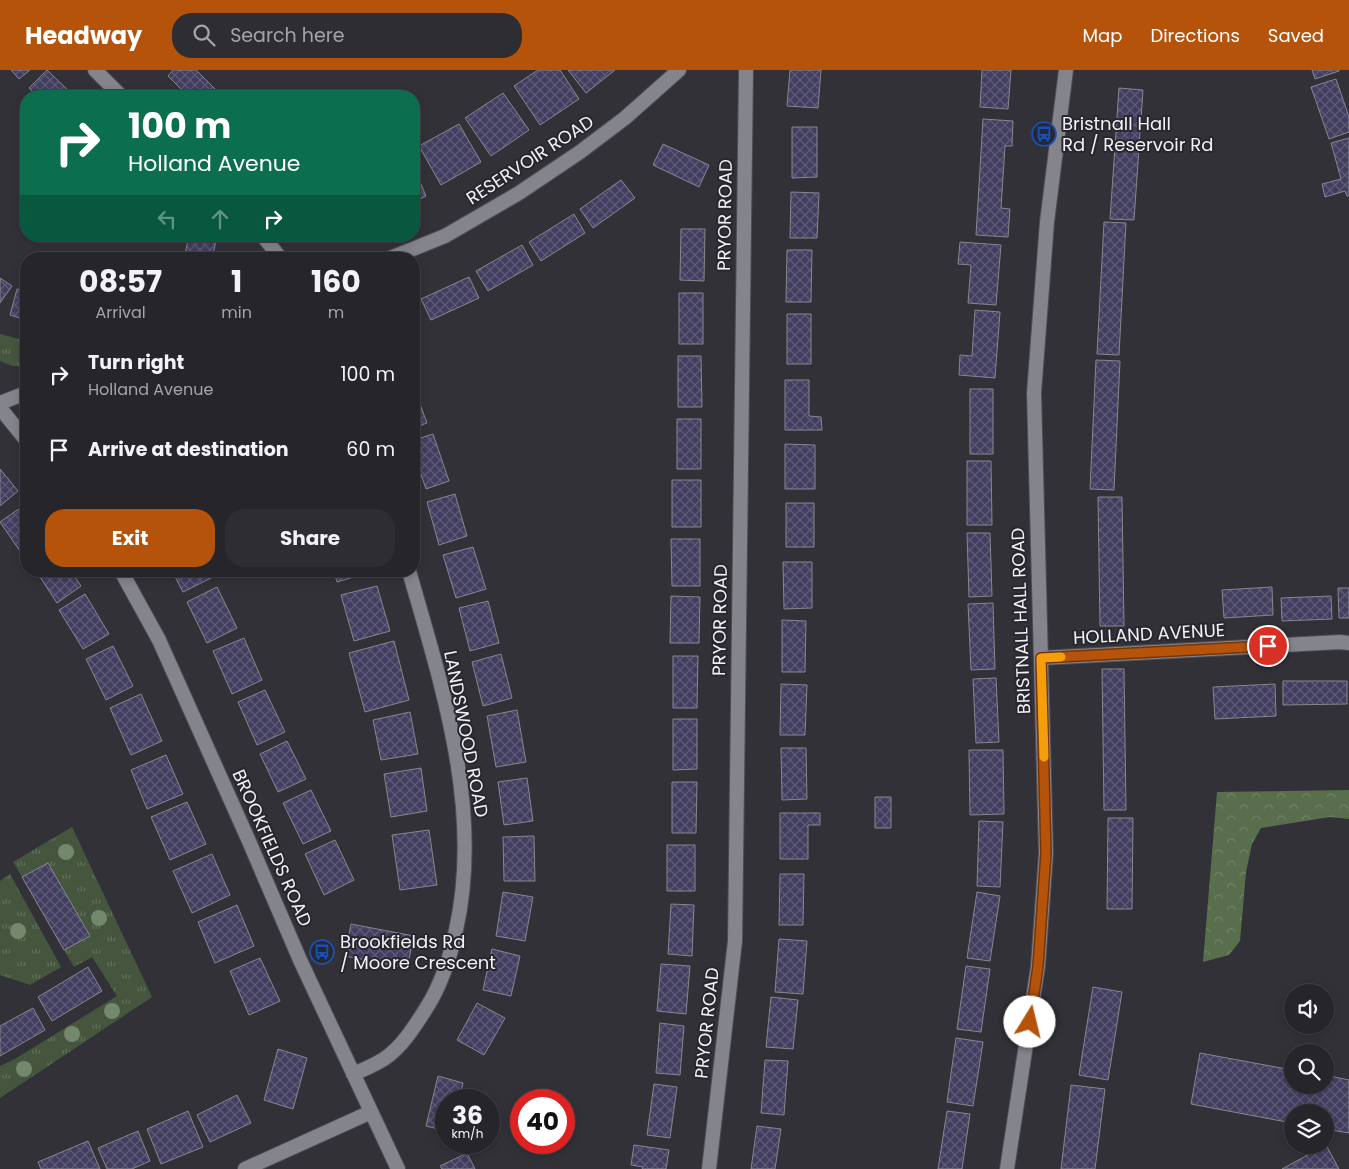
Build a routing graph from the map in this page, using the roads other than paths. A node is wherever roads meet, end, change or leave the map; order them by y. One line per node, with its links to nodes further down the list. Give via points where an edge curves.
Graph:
1 (95, 70): 5 (street)
2 (679, 70): 8 (street, RESERVOIR ROAD, via 617,124 519,193 445,236)
3 (746, 70): 21 (street, PRYOR ROAD, via 735,941)
4 (1066, 70): 16 (street, BRISTNALL HALL ROAD, via 1046,222 1034,393)
5 (115, 90)
6 (267, 242): 7 (street)
7 (275, 252)
8 (405, 252)
9 (20, 395): 10 (street)
10 (0, 403)
11 (0, 408): 12 (street)
12 (20, 433)
13 (124, 577): 17 (street, BROOKFIELDS ROAD, via 159,640)
14 (411, 577): 17 (street, LANDSWOOD ROAD, via 436,669 460,781 466,832 464,882 451,954 434,995 402,1043 385,1059)
15 (1349, 643): 16 (street, HOLLAND AVENUE)
16 (1041, 658): 22 (street, BRISTNALL HALL ROAD, via 1046,853 1038,966)
17 (353, 1074): 18 (street, BROOKFIELDS ROAD)
18 (372, 1112): 19 (street); 20 (street, BROOKFIELDS ROAD)
19 (245, 1169)
20 (398, 1169)
21 (709, 1169)
22 (1007, 1169)

